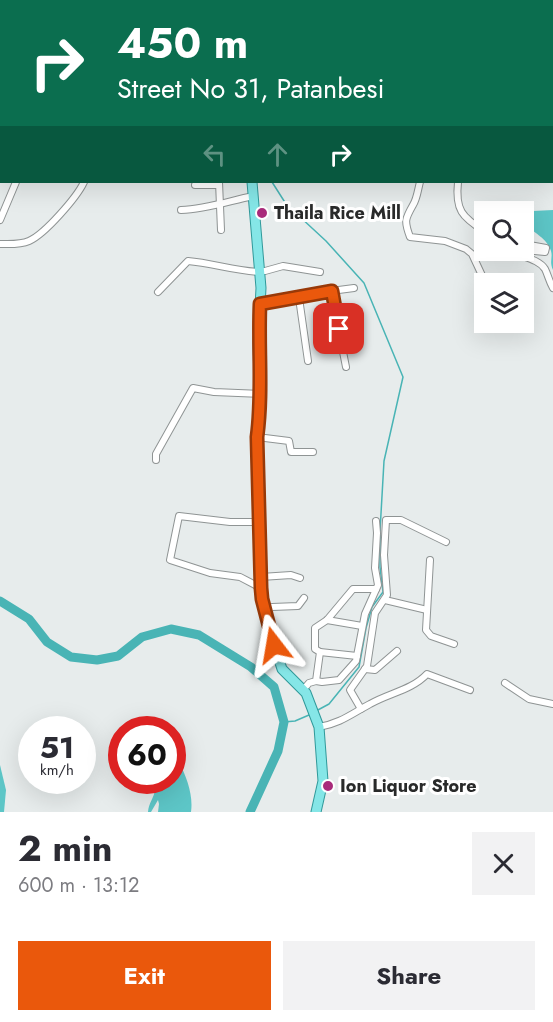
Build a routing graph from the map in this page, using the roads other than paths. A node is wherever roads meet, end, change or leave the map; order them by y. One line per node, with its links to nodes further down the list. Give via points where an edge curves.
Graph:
1 (16, 183): 11 (street)
2 (83, 183): 14 (street, via 40,234 22,243)
3 (219, 183): 7 (street); 9 (street)
4 (252, 183): 8 (main road)
5 (420, 183): 20 (street, via 414,205 407,214 410,237 445,241 466,249)
6 (458, 183): 12 (street, via 456,195 461,212)
7 (195, 185)
8 (253, 196): 9 (street); 18 (main road)
9 (220, 203): 10 (street, via 204,209); 13 (street)
10 (181, 210)
11 (0, 220)
12 (474, 226)
13 (221, 230)
14 (0, 244)
15 (534, 246): 16 (street, via 546,248 545,252)
16 (534, 252)
17 (534, 261): 22 (street, via 545,270)
18 (260, 271): 19 (street, via 283,266); 24 (street, via 188,261); 26 (main road)
19 (320, 272)
20 (480, 273)
21 (354, 288): 23 (street)
22 (553, 288)
23 (332, 291): 25 (street); 28 (street)
24 (158, 292)
25 (299, 298): 26 (street); 27 (street)
26 (260, 304): 29 (main road)
27 (308, 361)
28 (346, 367)
29 (260, 393): 30 (main road); 32 (street, via 194,388)
30 (257, 437): 31 (street, via 289,441 291,452); 34 (main road)
31 (313, 452)
32 (156, 457)
33 (376, 521): 40 (street)
34 (260, 522): 37 (main road); 39 (street, via 179,516 170,560 210,573 240,577)
35 (446, 542): 42 (street, via 401,520 386,520)
36 (430, 560): 43 (street)
37 (261, 577): 38 (street); 39 (main road)
38 (300, 578)
39 (261, 588): 44 (main road)
40 (376, 589): 45 (street, via 353,589); 46 (street)
41 (304, 598): 44 (street, via 298,606 272,607)
42 (385, 600): 43 (street); 51 (street, via 375,613)
43 (427, 610): 47 (street, via 427,632)
44 (266, 612): 54 (main road, via 282,669)
45 (327, 620): 46 (street); 49 (street, via 315,628 315,649)
46 (362, 626): 50 (street)
47 (454, 644)
48 (397, 651): 51 (street, via 375,670)
49 (320, 652): 50 (street); 52 (street)
50 (357, 656): 52 (street, via 354,666 339,681)
51 (365, 669): 57 (street, via 350,690)
52 (316, 681): 54 (street)
53 (505, 683): 56 (street, via 529,699)
54 (303, 690): 58 (main road)
55 (470, 690): 57 (street, via 427,674 418,683)
56 (553, 704)
57 (361, 709): 58 (street)
58 (319, 727): 59 (main road, via 324,781)
59 (316, 812)

